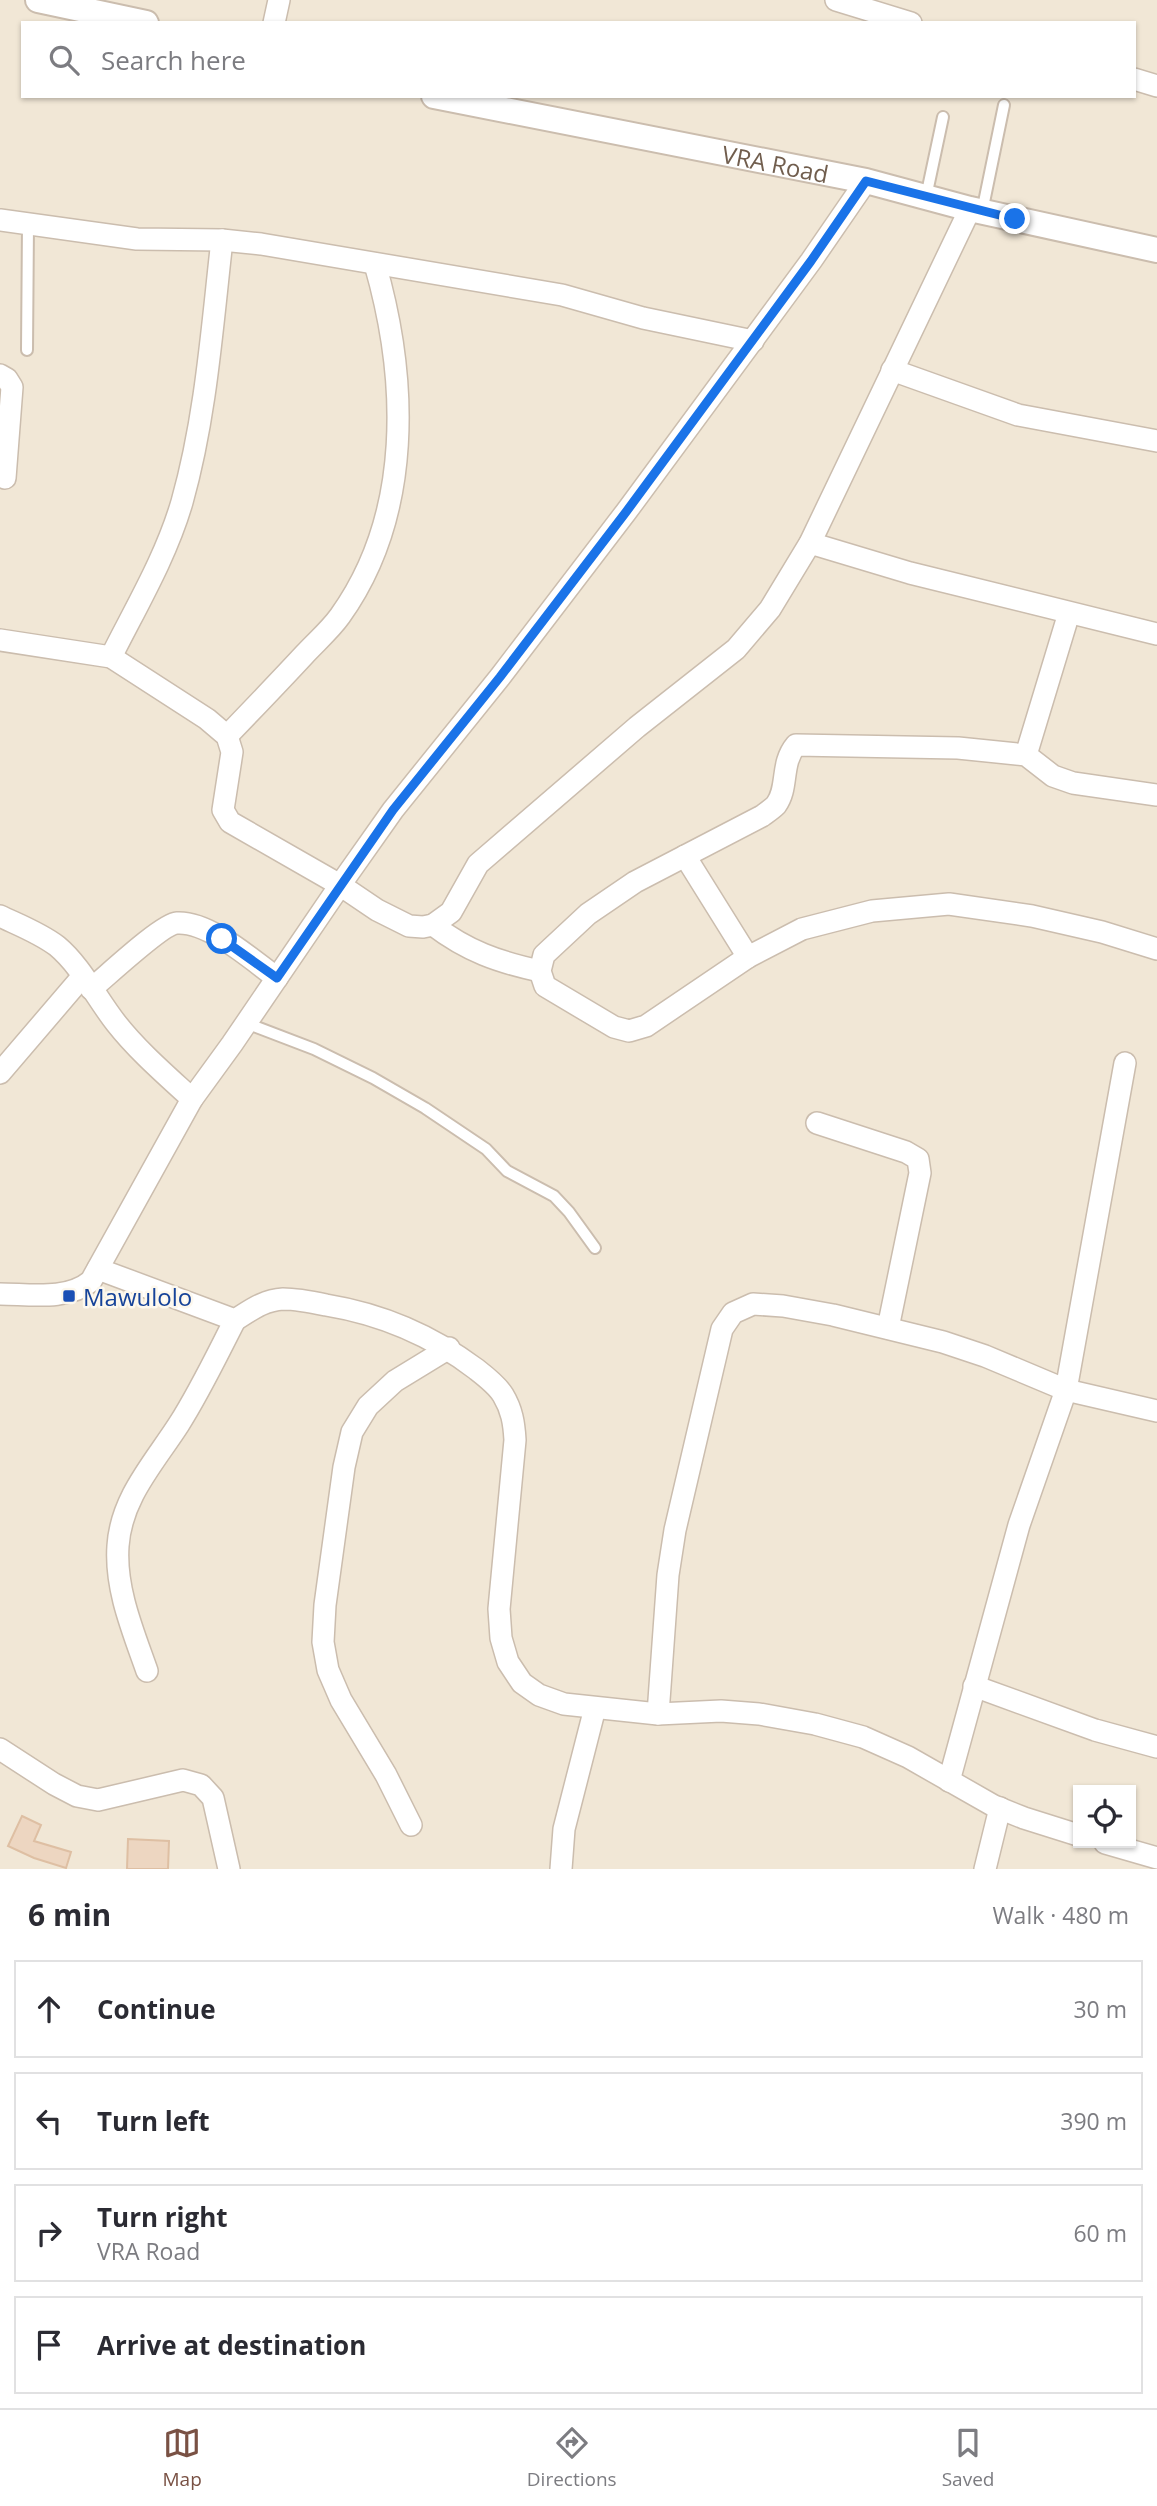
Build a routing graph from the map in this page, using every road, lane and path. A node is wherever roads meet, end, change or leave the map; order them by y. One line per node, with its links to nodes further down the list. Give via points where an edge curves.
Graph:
1 (38, 0): 4 (street)
2 (279, 0): 5 (street)
3 (836, 0): 6 (street)
4 (137, 21)
5 (274, 21)
6 (904, 21)
7 (1136, 80): 8 (street)
8 (1157, 86)
9 (444, 98): 12 (street, VRA Road)
10 (1004, 105): 14 (lane)
11 (943, 117): 13 (lane)
12 (866, 181): 13 (street, VRA Road); 20 (street)
13 (926, 197): 14 (street, VRA Road)
14 (976, 210): 18 (street, VRA Road); 22 (street)
15 (0, 220): 16 (street)
16 (29, 224): 17 (street, via 137,239); 21 (lane)
17 (222, 240): 19 (street); 30 (street, via 203,401 182,503 167,546)
18 (1157, 250)
19 (375, 264): 20 (street, via 562,295); 31 (street, via 391,324 399,409 394,476 383,528 368,573 339,618)
20 (753, 341): 35 (street, via 500,677 393,810)
21 (27, 350)
22 (892, 370): 24 (street, via 1018,415); 26 (street)
23 (0, 375): 25 (street, via 12,387)
24 (1157, 441)
25 (5, 478)
26 (810, 543): 27 (street); 37 (street, via 770,609 736,649 478,863 451,912)
27 (1069, 613): 28 (street); 32 (street)
28 (1157, 634)
29 (0, 640): 30 (street)
30 (111, 657): 31 (street)
31 (228, 736): 35 (street, via 231,761 223,810 230,822)
32 (1026, 755): 33 (street, via 1053,776 1073,783); 34 (street, via 958,748 796,745 787,755 776,805)
33 (1157, 795)
34 (685, 856): 39 (street); 40 (street, via 588,914 544,955)
35 (340, 886): 37 (street, via 409,926); 41 (street)
36 (0, 916): 42 (street, via 58,947)
37 (433, 925): 40 (street, via 468,950)
38 (1157, 949): 39 (street, via 1032,916 949,904 872,911 802,929)
39 (748, 957): 40 (street, via 646,1026 629,1031 614,1027 545,986)
40 (540, 971)
41 (277, 978): 42 (street, via 222,939 198,926 176,923); 43 (street)
42 (86, 983): 45 (street); 46 (street, via 138,1048)
43 (246, 1023): 46 (street); 48 (lane, via 326,1055 425,1108 486,1149 507,1171 554,1196)
44 (1125, 1063): 54 (street)
45 (0, 1073)
46 (192, 1099): 49 (street)
47 (817, 1123): 52 (street, via 918,1159 920,1172)
48 (594, 1248)
49 (98, 1269): 50 (street, via 74,1291); 51 (street)
50 (0, 1294)
51 (235, 1320): 53 (street, via 259,1304 283,1299 312,1302 380,1318); 56 (street, via 185,1414 132,1493 121,1520 119,1577)
52 (888, 1328): 54 (street, via 985,1356); 59 (street, via 753,1304 733,1313 722,1329 675,1530)
53 (449, 1348): 58 (street, via 502,1392 513,1413 516,1440 499,1609 508,1662 522,1684 539,1695); 64 (street, via 395,1381 368,1406 352,1432 325,1605 323,1642 328,1670)
54 (1066, 1390): 55 (street); 57 (street, via 1019,1525)
55 (1157, 1411)
56 (147, 1671)
57 (974, 1686): 60 (street, via 1085,1727); 62 (street)
58 (595, 1708): 59 (street); 69 (street, via 564,1829)
59 (658, 1714): 62 (street, via 721,1711 815,1724 863,1737)
60 (1157, 1746)
61 (0, 1749): 68 (street, via 77,1797 98,1800 183,1780 201,1785 213,1798)
62 (949, 1781): 63 (street)
63 (1000, 1808): 65 (street); 70 (street)
64 (411, 1825)
65 (1073, 1833)
66 (1116, 1848): 67 (street)
67 (1142, 1860)
68 (229, 1869)
69 (561, 1869)
70 (985, 1869)

